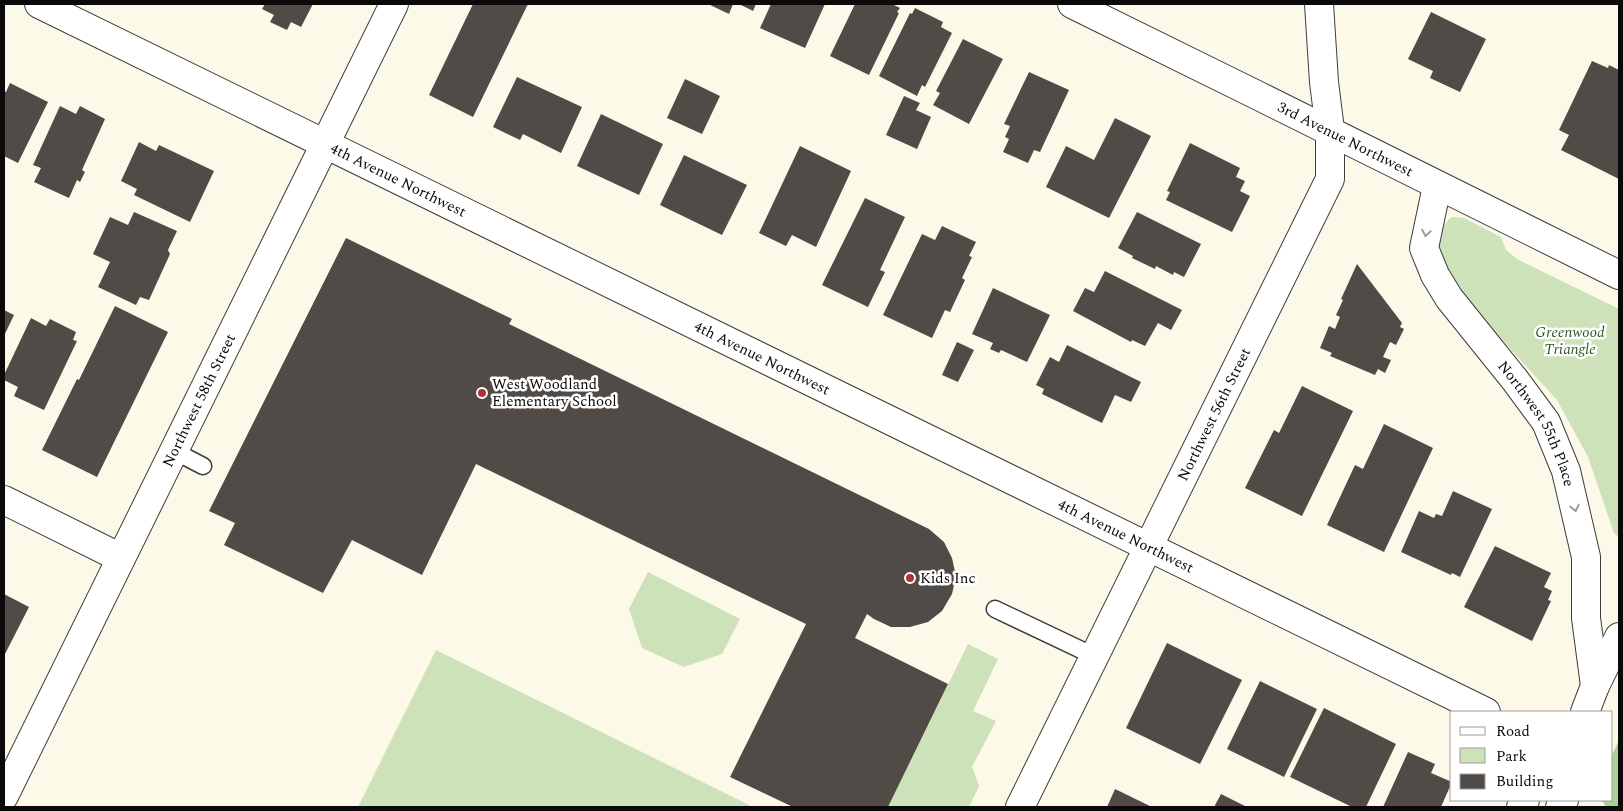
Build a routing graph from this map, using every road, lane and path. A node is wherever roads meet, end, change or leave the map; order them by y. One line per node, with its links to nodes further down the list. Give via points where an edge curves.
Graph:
1 (39, 4): 6 (street, 4th Avenue Northwest)
2 (394, 4): 6 (street, Northwest 58th Street)
3 (1072, 4): 5 (street, 3rd Avenue Northwest)
4 (1319, 4): 5 (street, Northwest 56th Street)
5 (1330, 130): 7 (street, 3rd Avenue Northwest); 12 (street, Northwest 56th Street, via 1330,179)
6 (325, 144): 9 (street, Northwest 58th Street); 12 (street, 4th Avenue Northwest)
7 (1437, 186): 8 (street, 3rd Avenue Northwest); 17 (street, Northwest 55th Place, one-way to 17, via 1424,248 1435,275 1449,298 1546,422 1566,471 1586,557 1586,618)
8 (1619, 275)
9 (174, 451): 10 (lane); 13 (street, Northwest 58th Street)
10 (203, 466)
11 (4, 500): 13 (street)
12 (1148, 546): 16 (street, Northwest 56th Street); 18 (street, 4th Avenue Northwest)
13 (121, 558): 20 (street, Northwest 58th Street)
14 (995, 609): 16 (lane)
15 (1619, 637): 17 (street)
16 (1094, 656): 21 (street, Northwest 56th Street)
17 (1595, 686): 19 (street)
18 (1484, 711)
19 (1585, 711)
20 (4, 796)
21 (1020, 807)

